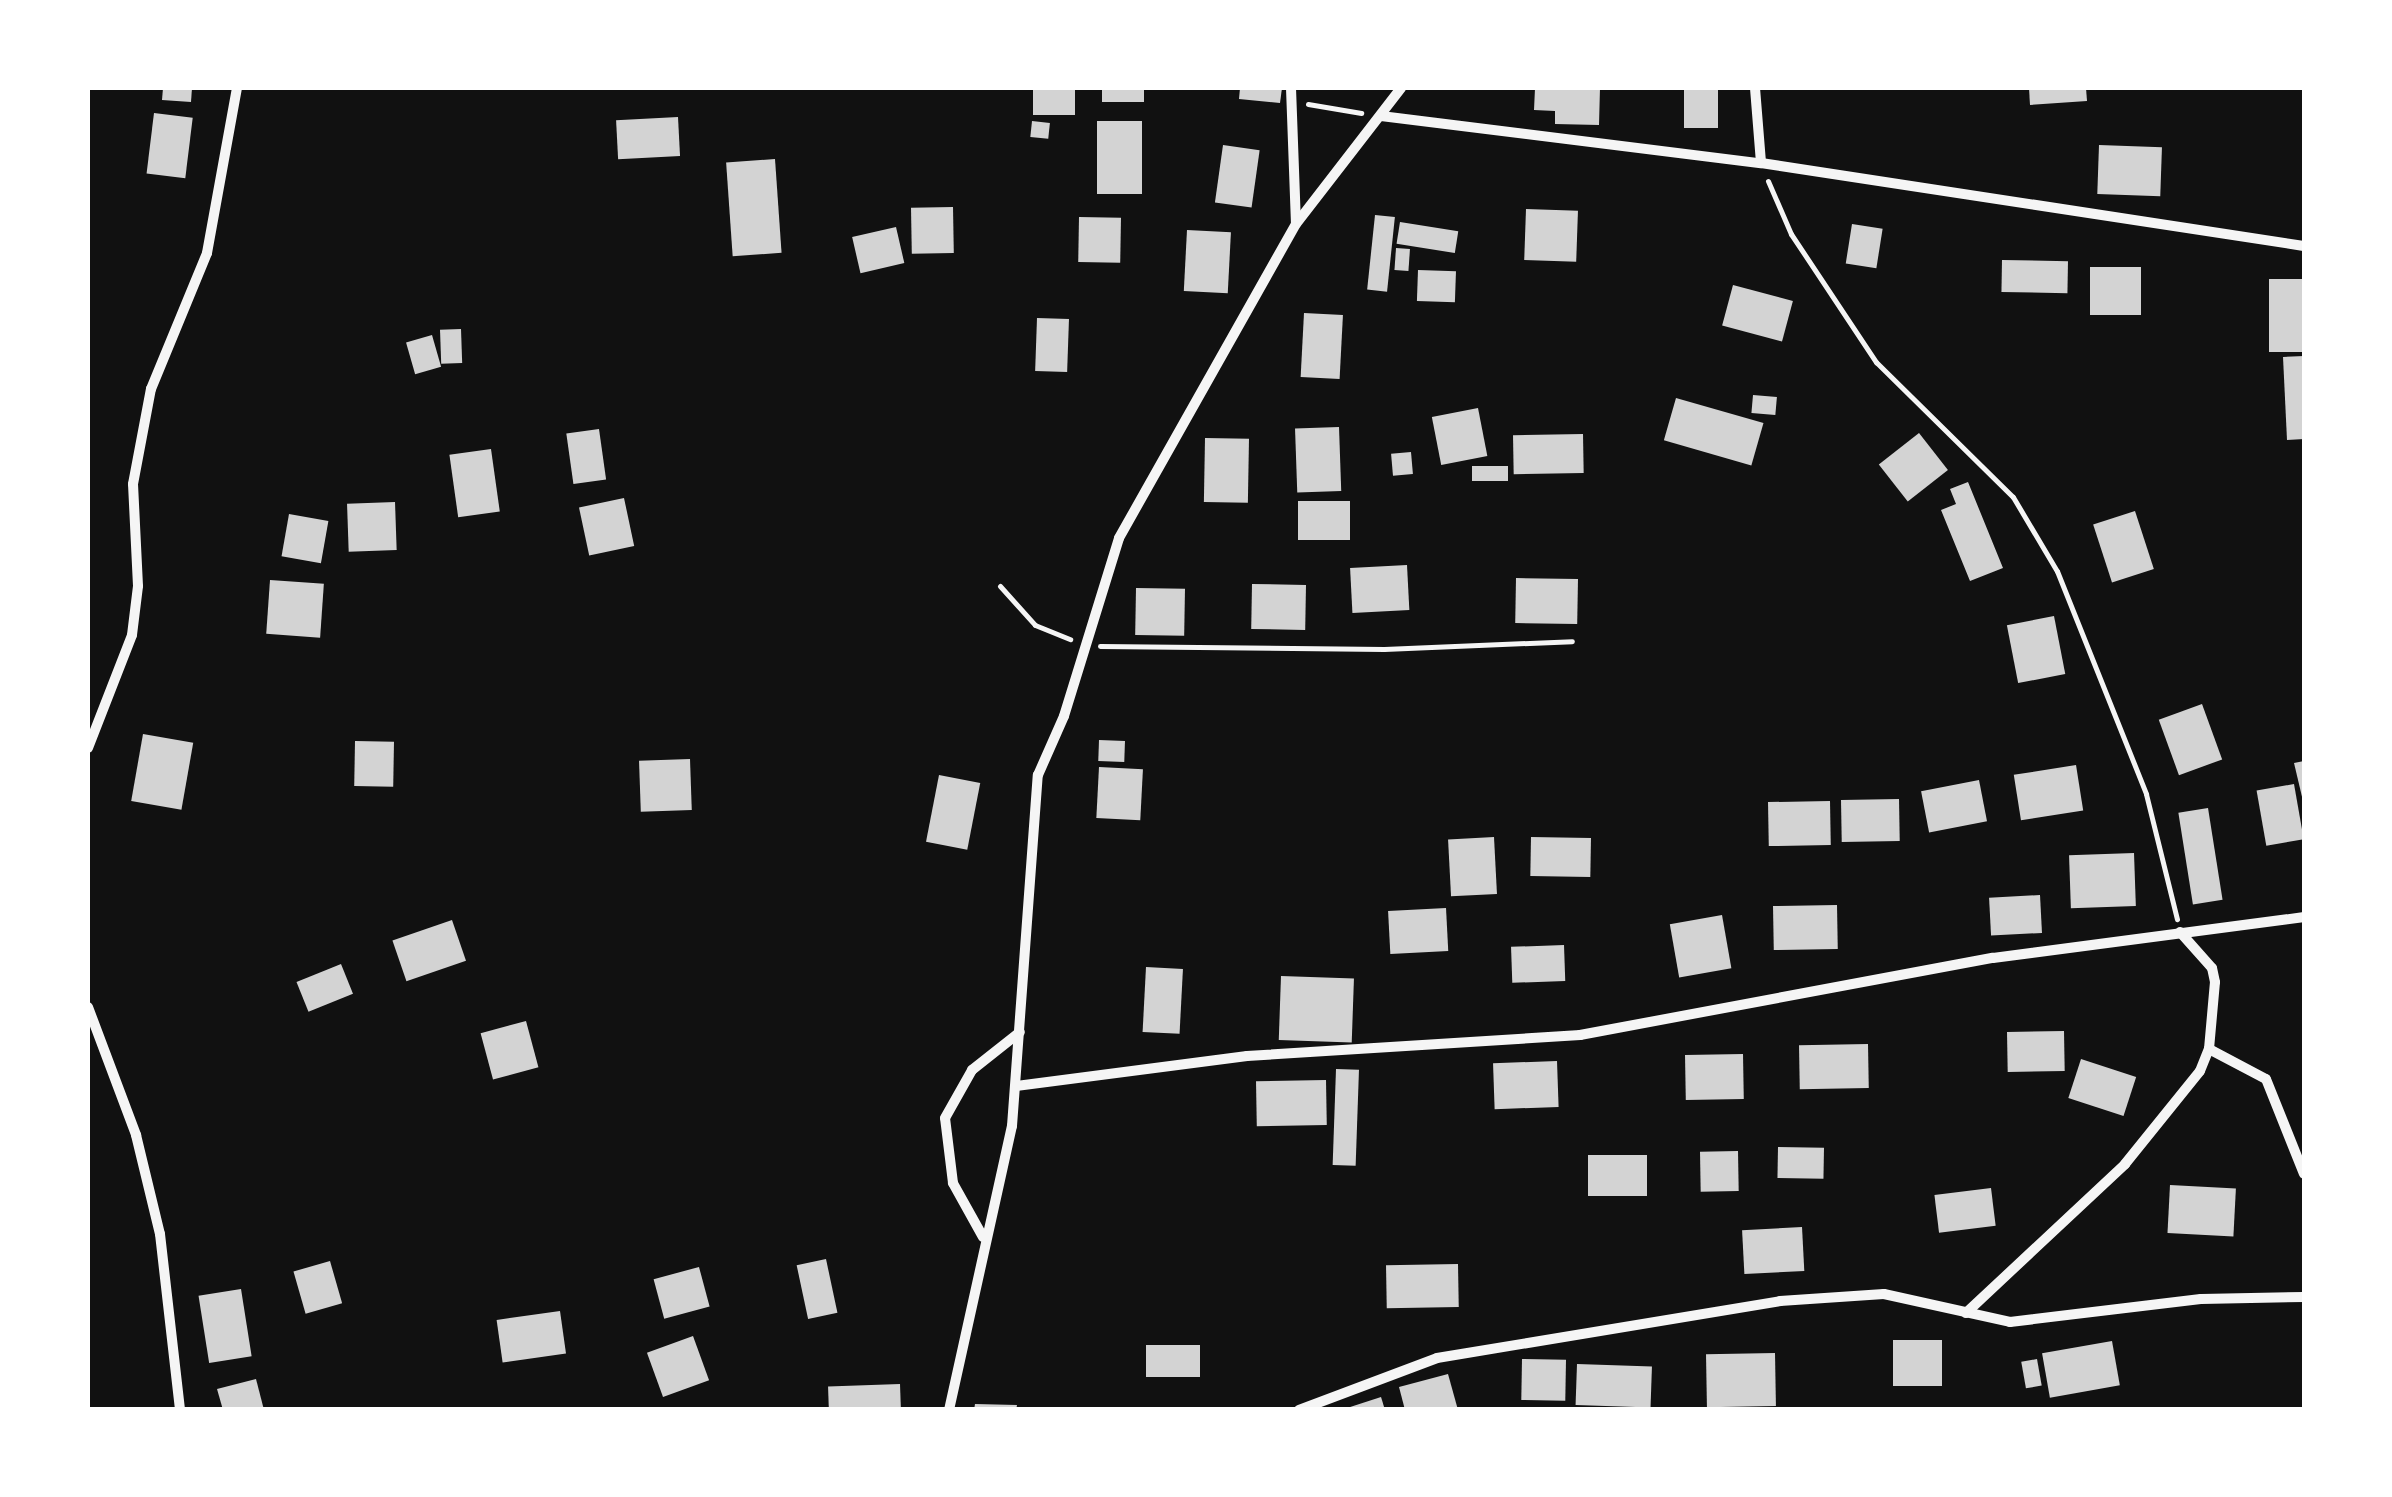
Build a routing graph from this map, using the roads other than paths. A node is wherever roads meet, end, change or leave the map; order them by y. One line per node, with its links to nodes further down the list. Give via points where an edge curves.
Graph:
1 (238, 88): 9 (street, via 207,252 163,350 148,404 133,484 138,586 132,635)
2 (1291, 88): 7 (street)
3 (1402, 88): 5 (street)
4 (1755, 88): 6 (street)
5 (1381, 116): 6 (street, via 1574,145); 7 (street)
6 (1761, 163): 8 (street)
7 (1296, 224): 13 (street, via 1119,538 1038,775)
8 (2304, 246)
9 (88, 748)
10 (2304, 918): 11 (street)
11 (2180, 932): 14 (street, via 2212,968); 15 (street, via 1994,958 1580,1035 1247,1056)
12 (88, 1008): 20 (street, via 136,1135 160,1234)
13 (1020, 1032): 15 (street); 17 (street, via 972,1070 945,1118 953,1184)
14 (2209, 1049): 16 (street, via 2266,1079); 19 (street, via 2182,1098 2125,1164)
15 (1016, 1086): 17 (street)
16 (2304, 1174)
17 (983, 1237): 21 (street)
18 (2304, 1297): 19 (street, via 2142,1305 2041,1322)
19 (1966, 1314): 22 (street, via 1884,1294 1780,1302 1437,1358)
20 (180, 1410)
21 (948, 1410)
22 (1300, 1410)

